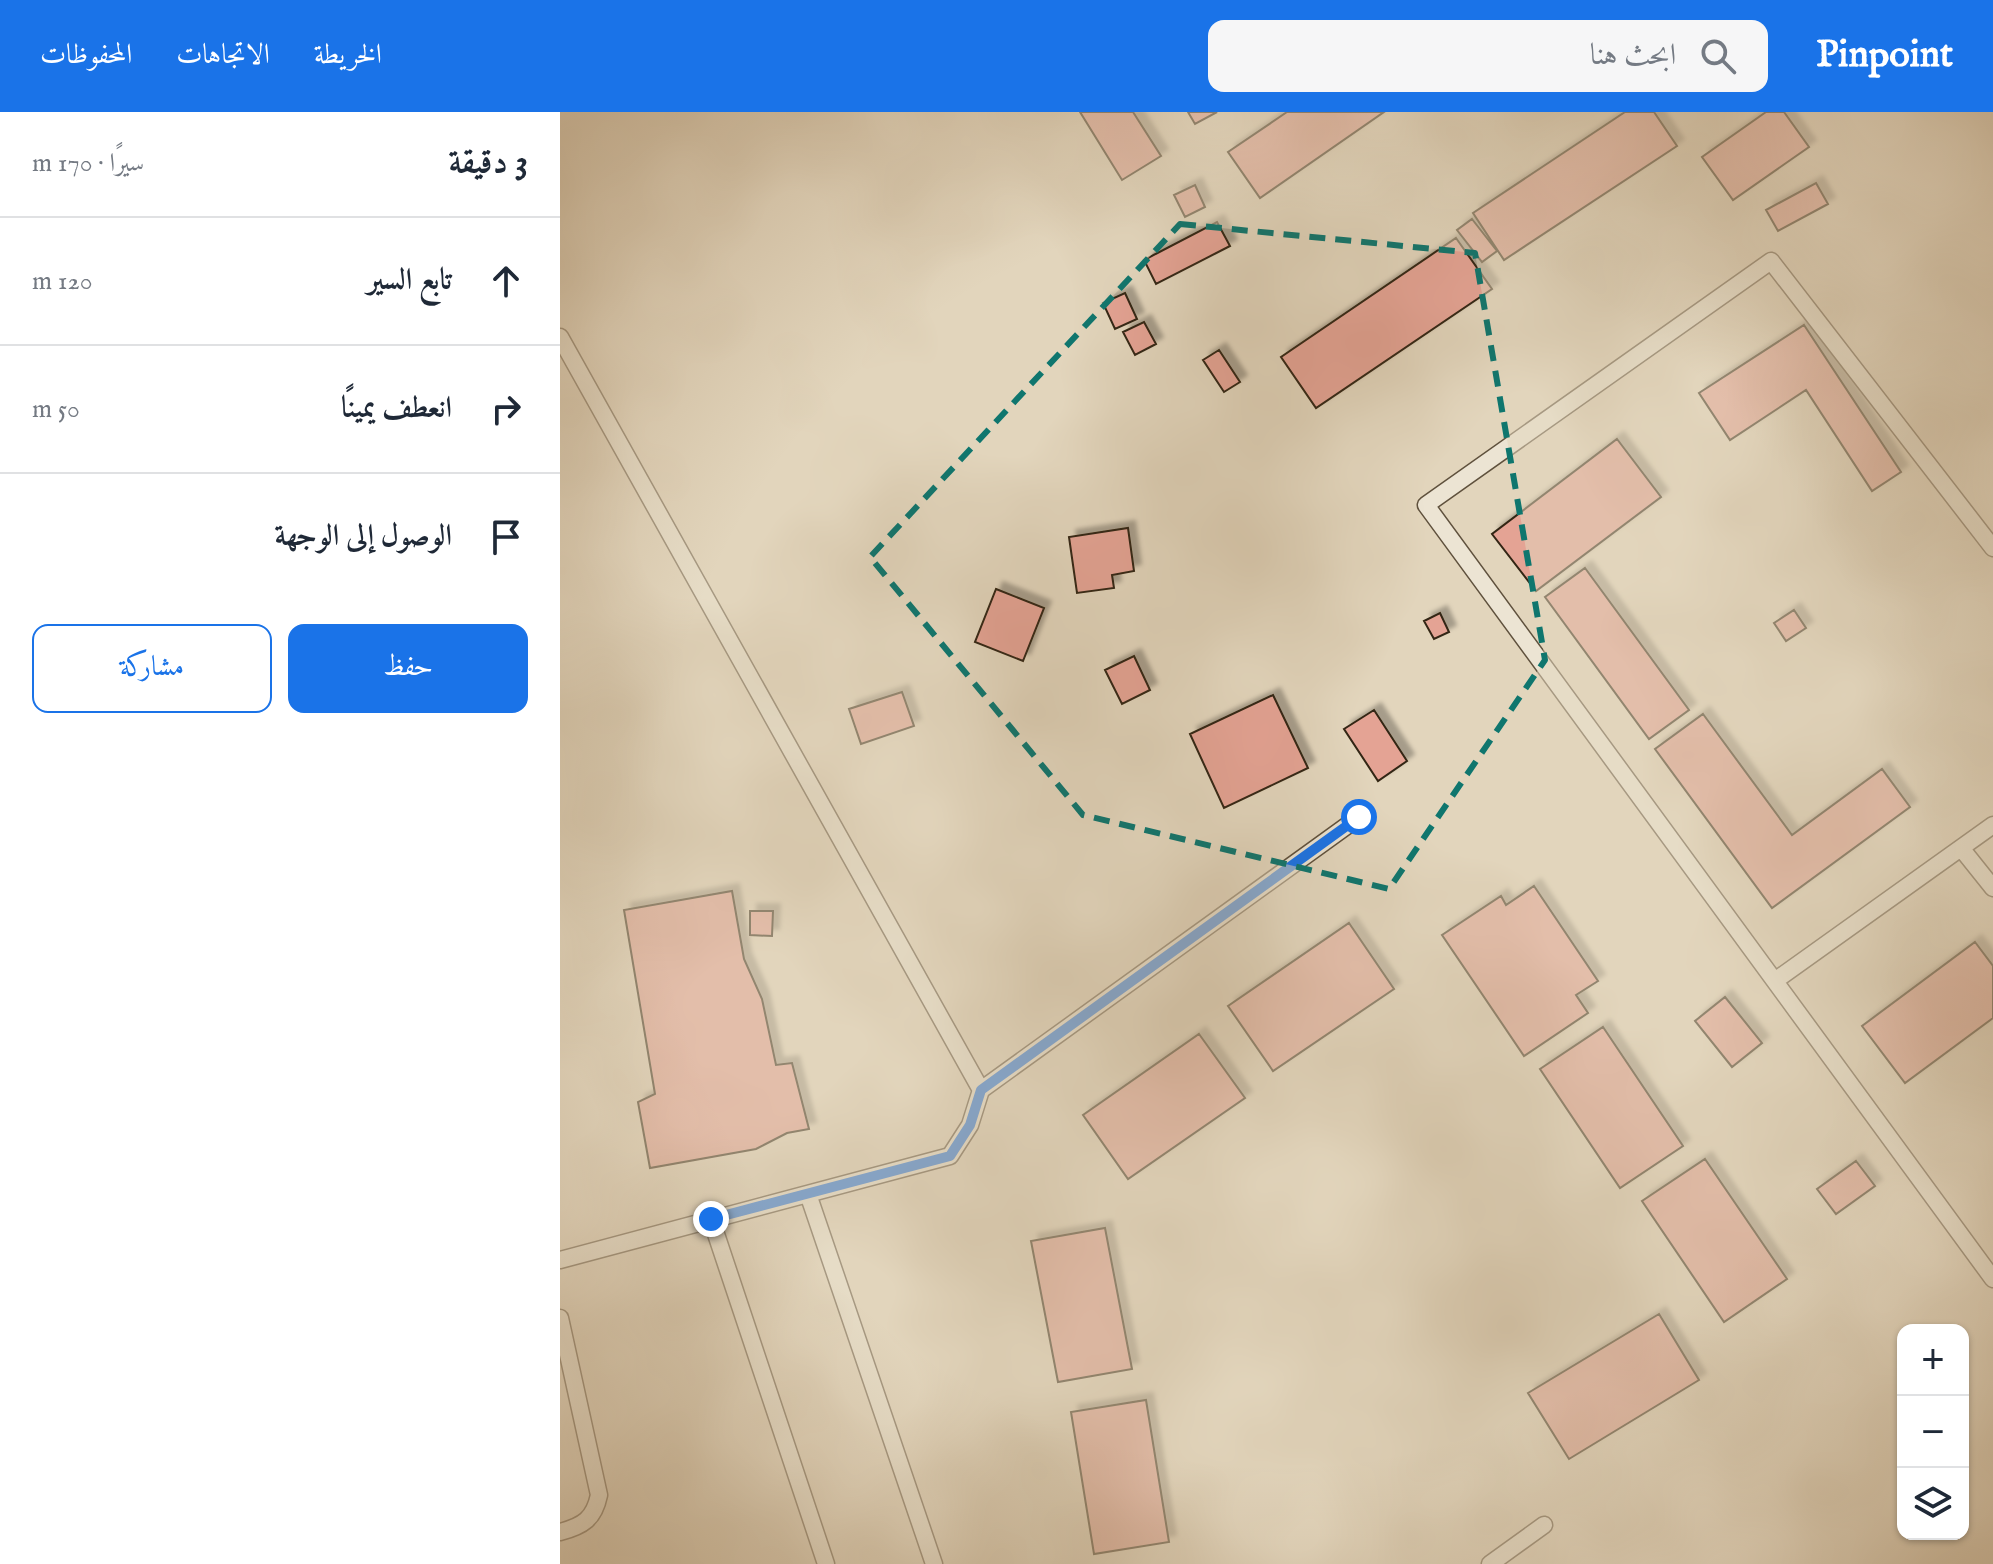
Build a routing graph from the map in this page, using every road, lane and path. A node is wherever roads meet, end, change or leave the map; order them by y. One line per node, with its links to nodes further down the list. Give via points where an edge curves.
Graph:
1 (560, 337): 8 (lane)
2 (1993, 548): 7 (lane, via 1771,261 1426,505)
3 (1359, 817): 8 (lane)
4 (1993, 825): 5 (lane)
5 (1961, 848): 6 (lane); 7 (lane)
6 (1993, 888)
7 (1776, 980): 12 (lane)
8 (981, 1090): 9 (lane, via 970,1125 950,1156)
9 (808, 1194): 10 (lane); 17 (lane)
10 (711, 1219): 11 (lane); 16 (lane)
11 (560, 1260)
12 (1993, 1279)
13 (560, 1318): 15 (lane, via 599,1495 581,1527)
14 (1544, 1525): 18 (lane)
15 (560, 1532)
16 (826, 1564)
17 (934, 1564)
18 (1490, 1564)

